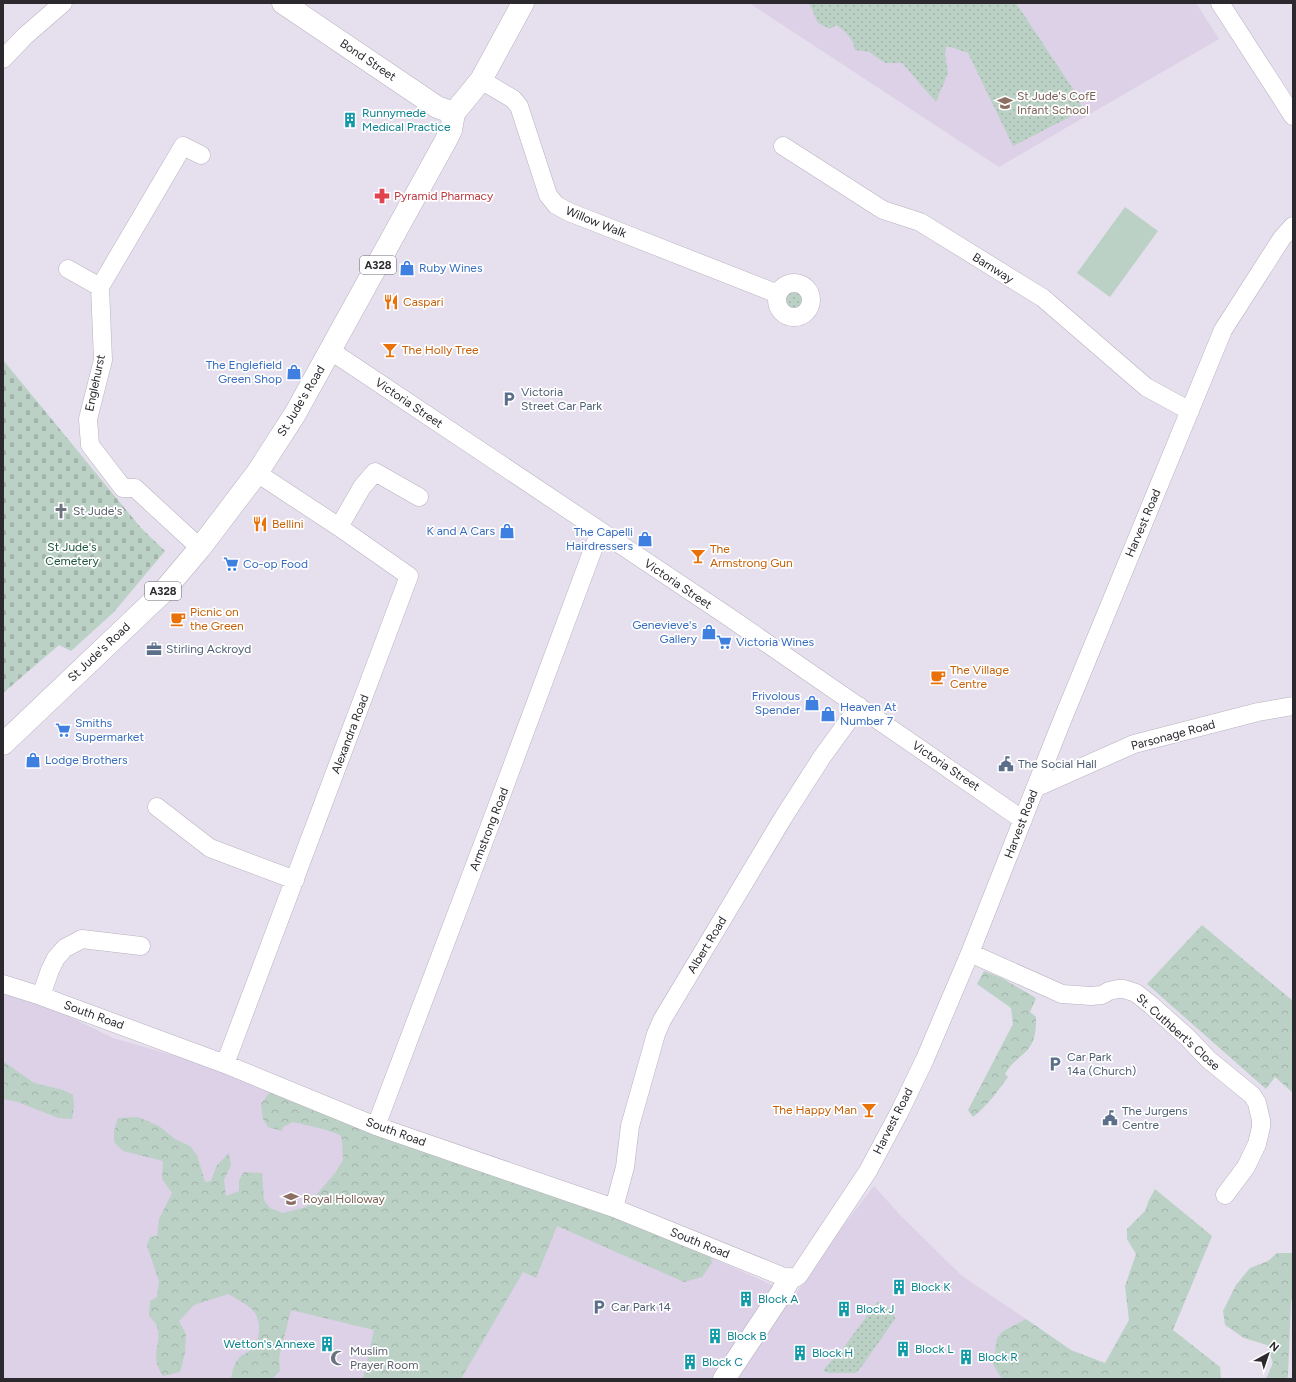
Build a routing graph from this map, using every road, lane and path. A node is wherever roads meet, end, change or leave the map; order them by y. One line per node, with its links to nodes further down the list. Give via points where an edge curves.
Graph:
1 (62, 3): 5 (street)
2 (283, 3): 7 (main road, Bond Street, via 437,107)
3 (523, 3): 6 (main road, St Jude's Road / A328)
4 (1220, 3): 8 (street)
5 (3, 59)
6 (481, 80): 7 (main road, St Jude's Road / A328); 14 (street, Willow Walk, via 513,99 519,106 548,195 556,205)
7 (454, 113): 15 (main road, St Jude's Road / A328, via 451,130 445,142)
8 (1293, 116)
9 (783, 146): 16 (street, Barnway, via 883,210 920,222 1043,298 1146,387)
10 (201, 155): 13 (street, via 183,146)
11 (1293, 226): 16 (street, Harvest Road, via 1282,238 1223,330)
12 (68, 269): 13 (street)
13 (100, 287): 21 (street, Englehurst, via 103,360 88,419 90,445 123,488 135,488)
14 (778, 294)
15 (330, 352): 17 (main road, St Jude's Road / A328, via 295,414); 20 (street, Victoria Street)
16 (1190, 411): 25 (street, Harvest Road)
17 (257, 473): 19 (street, Alexandra Road); 21 (main road, St Jude's Road / A328)
18 (419, 498): 19 (street, via 375,472 362,487)
19 (339, 527): 28 (street, Alexandra Road, via 409,576)
20 (601, 532): 22 (street, Victoria Street); 34 (street, Armstrong Road)
21 (200, 548): 24 (main road, St Jude's Road / A328, via 162,593)
22 (859, 706): 27 (street, Victoria Street); 36 (street, Albert Road, via 783,818 662,1020 630,1126 625,1167)
23 (1293, 706): 25 (street, Parsonage Road, via 1258,712 1134,744)
24 (3, 744)
25 (1035, 788): 27 (street, Harvest Road)
26 (157, 807): 28 (street, via 210,848)
27 (1024, 820): 30 (street, Harvest Road)
28 (295, 880): 33 (street, Alexandra Road)
29 (141, 946): 32 (street, via 82,931 56,958)
30 (970, 953): 35 (street, St. Cuthbert's Close, via 1062,994 1102,995 1118,990 1136,993 1187,1037 1209,1060 1252,1095 1261,1120 1257,1144 1246,1167); 37 (street, Harvest Road, via 925,1059 868,1171 799,1275)
31 (3, 984): 32 (street, South Road)
32 (41, 996): 33 (street, South Road)
33 (225, 1064): 34 (street, South Road)
34 (376, 1126): 36 (street, South Road)
35 (1225, 1195)
36 (614, 1208): 37 (street, South Road)
37 (789, 1279): 38 (main road, Harvest Road)
38 (724, 1379)

